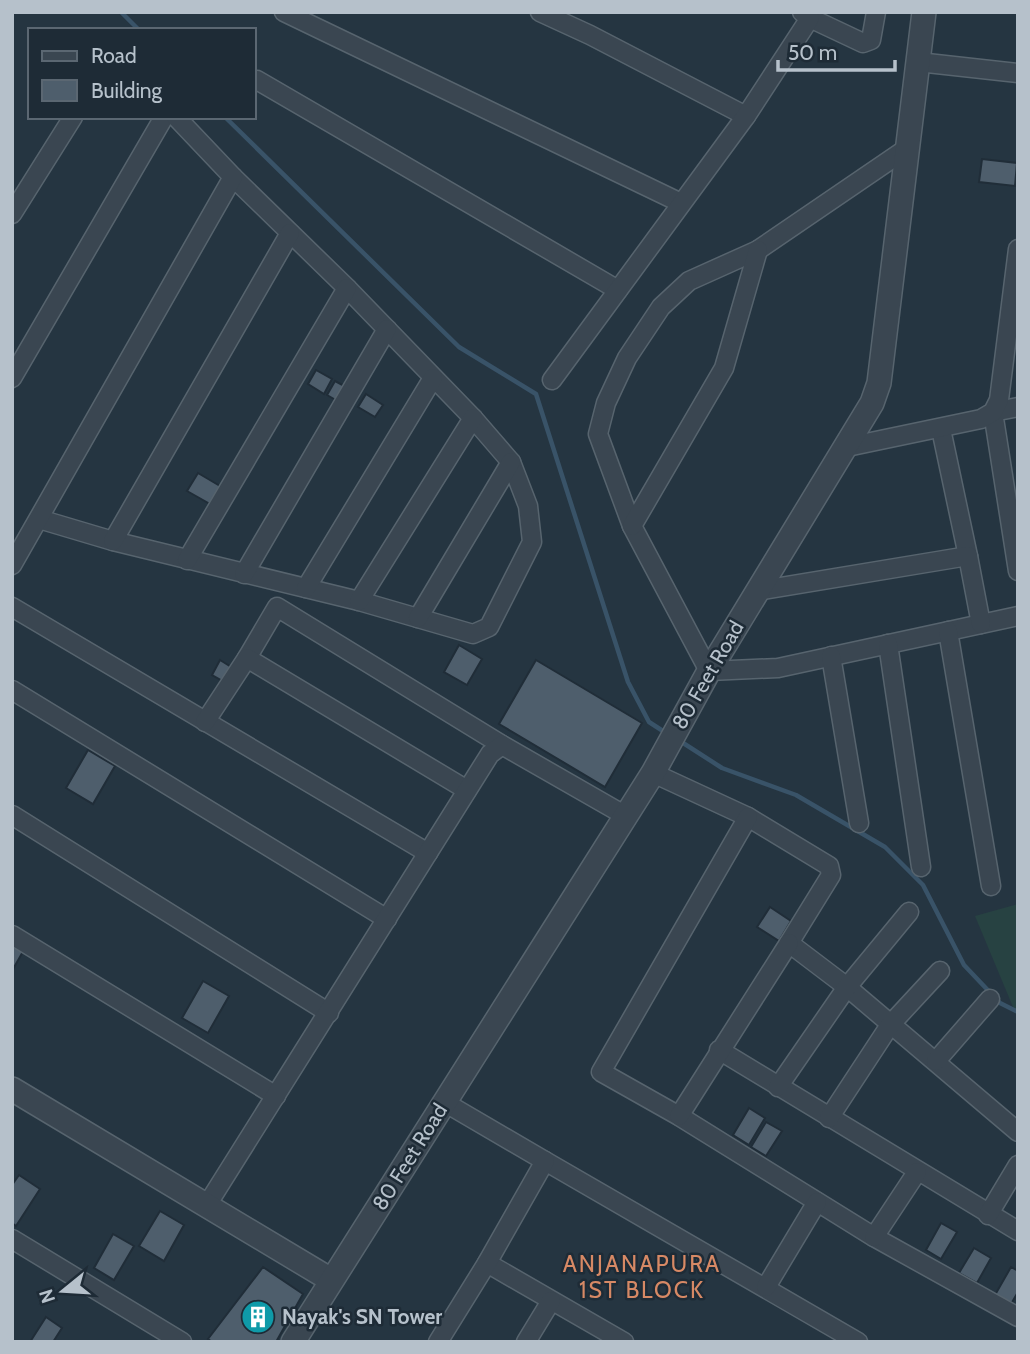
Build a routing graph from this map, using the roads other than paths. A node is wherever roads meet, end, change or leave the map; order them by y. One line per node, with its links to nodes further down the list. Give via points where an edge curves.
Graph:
1 (284, 12): 15 (street)
2 (540, 12): 9 (street)
3 (876, 12): 5 (street, via 872,40 863,43)
4 (924, 12): 6 (street, 80 Feet Road)
5 (806, 15): 9 (street)
6 (918, 62): 7 (street); 13 (street, 80 Feet Road)
7 (1018, 73)
8 (257, 80): 21 (street)
9 (746, 116): 15 (street)
10 (72, 119): 16 (street)
11 (163, 119): 23 (street)
12 (178, 119): 14 (street)
13 (906, 149): 19 (street); 30 (street, 80 Feet Road, via 879,383)
14 (233, 177): 17 (street); 32 (street)
15 (681, 203): 21 (street)
16 (12, 214)
17 (290, 233): 20 (street); 34 (street)
18 (1018, 249): 27 (street, via 999,400)
19 (758, 250): 33 (street, via 724,368); 33 (street, via 689,281 661,307 627,358 606,403 598,434)
20 (347, 288): 22 (street); 36 (street)
21 (618, 290): 25 (street)
22 (387, 329): 24 (street); 39 (street)
23 (12, 378)
24 (433, 378): 28 (street); 40 (street)
25 (552, 380)
26 (1018, 407): 27 (street)
27 (993, 412): 29 (street); 38 (street)
28 (472, 418): 31 (street); 42 (street)
29 (941, 429): 30 (street); 35 (street)
30 (846, 447): 41 (street, 80 Feet Road)
31 (511, 462): 45 (street); 45 (street, via 528,506 532,542 489,627 473,634)
32 (39, 519): 34 (street); 37 (street)
33 (632, 526): 51 (street)
34 (113, 541): 36 (street)
35 (968, 556): 41 (street); 46 (street)
36 (187, 560): 39 (street)
37 (12, 565)
38 (1018, 570)
39 (244, 574): 40 (street)
40 (306, 589): 42 (street)
41 (757, 591): 51 (street, 80 Feet Road)
42 (359, 601): 45 (street)
43 (12, 607): 53 (street)
44 (1018, 616): 46 (street)
45 (418, 618)
46 (981, 624): 47 (street)
47 (948, 631): 48 (street); 63 (street)
48 (888, 644): 49 (street); 62 (street)
49 (831, 656): 51 (street, via 778,667); 60 (street)
50 (247, 658): 53 (street); 54 (street, via 277,607); 56 (street)
51 (709, 671): 55 (street, 80 Feet Road)
52 (12, 690): 65 (street)
53 (205, 722): 61 (street)
54 (502, 745): 56 (street, via 490,754); 58 (street)
55 (653, 773): 58 (street, 80 Feet Road); 59 (street)
56 (467, 790): 61 (street)
57 (12, 815): 71 (street)
58 (625, 816): 78 (street, 80 Feet Road)
59 (748, 817): 67 (street, via 829,866 831,875); 79 (street, via 601,1072)
60 (859, 823)
61 (428, 853): 65 (street)
62 (921, 867)
63 (991, 886)
64 (909, 912): 69 (street)
65 (387, 919): 71 (street)
66 (12, 935): 77 (street)
67 (789, 943): 69 (street); 73 (street)
68 (940, 971): 72 (street)
69 (847, 987): 72 (street); 75 (street)
70 (990, 999): 74 (street)
71 (329, 1013): 77 (street)
72 (890, 1025): 74 (street); 80 (street)
73 (719, 1050): 75 (street); 79 (street)
74 (936, 1061): 81 (street)
75 (778, 1087): 80 (street)
76 (12, 1089): 86 (street)
77 (276, 1096): 86 (street)
78 (444, 1102): 82 (street); 92 (street, 80 Feet Road)
79 (679, 1116): 85 (street)
80 (829, 1118): 84 (street)
81 (1018, 1132)
82 (545, 1161): 91 (street); 93 (street)
83 (1018, 1165): 87 (street)
84 (917, 1172): 87 (street); 89 (street)
85 (817, 1202): 89 (street); 93 (street)
86 (207, 1205): 92 (street)
87 (988, 1216): 88 (street)
88 (1018, 1231)
89 (874, 1237): 95 (street)
90 (12, 1239): 96 (street)
91 (487, 1263): 94 (street); 98 (street)
92 (331, 1280): 97 (street, 80 Feet Road)
93 (766, 1287): 101 (street)
94 (551, 1301): 99 (street); 100 (street)
95 (1018, 1317)
96 (172, 1339)
97 (293, 1342)
98 (438, 1342)
99 (526, 1342)
100 (624, 1342)
101 (858, 1342)

